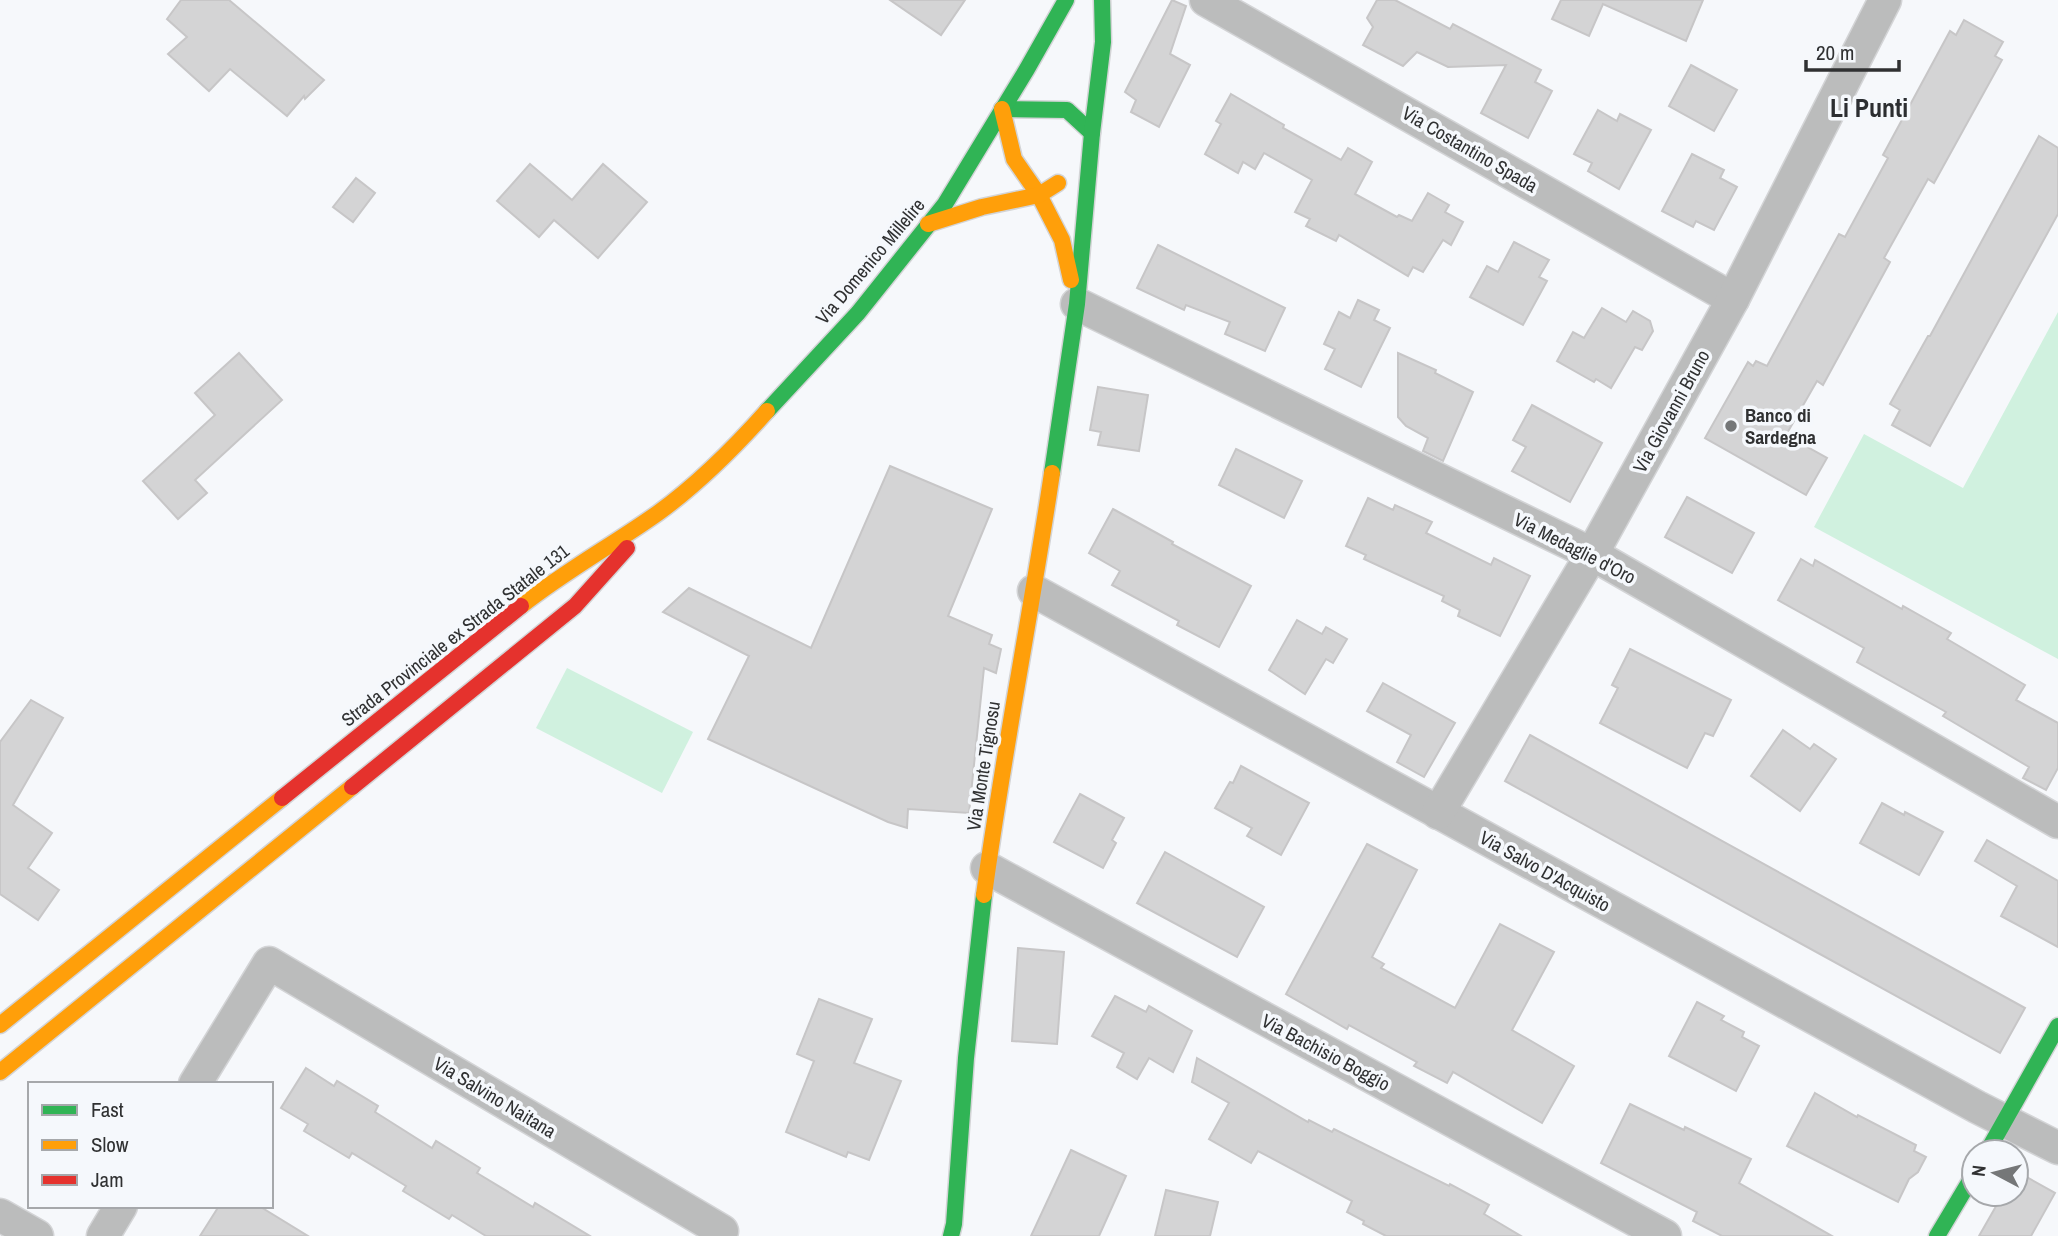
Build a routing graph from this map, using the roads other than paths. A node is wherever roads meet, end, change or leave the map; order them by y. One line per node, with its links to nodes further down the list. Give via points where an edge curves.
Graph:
1 (1066, 0): 5 (main road, Via Domenico Millelire)
2 (1102, 0): 6 (main road, Via Monte Tignosu, via 1103,42)
3 (1206, 0): 10 (street, Via Costantino Spada)
4 (1885, 0): 10 (street, Via Giovanni Bruno)
5 (1002, 109): 6 (main road, via 1066,110); 8 (main road, Via Monte Tignosu, via 1014,159); 9 (main road, Via Domenico Millelire)
6 (1092, 133): 7 (main road, Via Monte Tignosu)
7 (1090, 162): 8 (main road); 11 (main road, Via Monte Tignosu)
8 (1039, 195): 9 (main road); 11 (main road, Via Monte Tignosu, via 1062,240)
9 (928, 224): 12 (main road, Via Domenico Millelire, via 858,313 728,454)
10 (1733, 299): 13 (street, Via Giovanni Bruno)
11 (1077, 304): 13 (street, Via Medaglie d'Oro); 14 (main road, Via Monte Tignosu)
12 (659, 512): 18 (main road, Strada Provinciale ex Strada Statale 131, via 551,582); 20 (main road, via 575,606)
13 (1592, 554): 15 (street, Via Giovanni Bruno); 16 (street, Via Medaglie d'Oro)
14 (1034, 591): 15 (street, Via Salvo D'Acquisto); 17 (main road, Via Monte Tignosu)
15 (1438, 813): 22 (street, Via Salvo D'Acquisto)
16 (2058, 822)
17 (988, 868): 29 (main road, Via Monte Tignosu, via 966,1058); 32 (street, Via Bachisio Boggio)
18 (0, 1025)
19 (2058, 1026): 22 (main road)
20 (0, 1072)
21 (196, 1082): 28 (street, Via Salvino Naitana, via 269,963)
22 (2005, 1122): 23 (main road); 24 (street, Via Salvo D'Acquisto)
23 (1995, 1138)
24 (2058, 1148)
25 (1960, 1197): 33 (main road)
26 (120, 1208): 31 (street)
27 (0, 1214): 30 (street)
28 (712, 1231)
29 (960, 1232)
30 (37, 1236)
31 (103, 1236)
32 (1665, 1236)
33 (1937, 1236)

